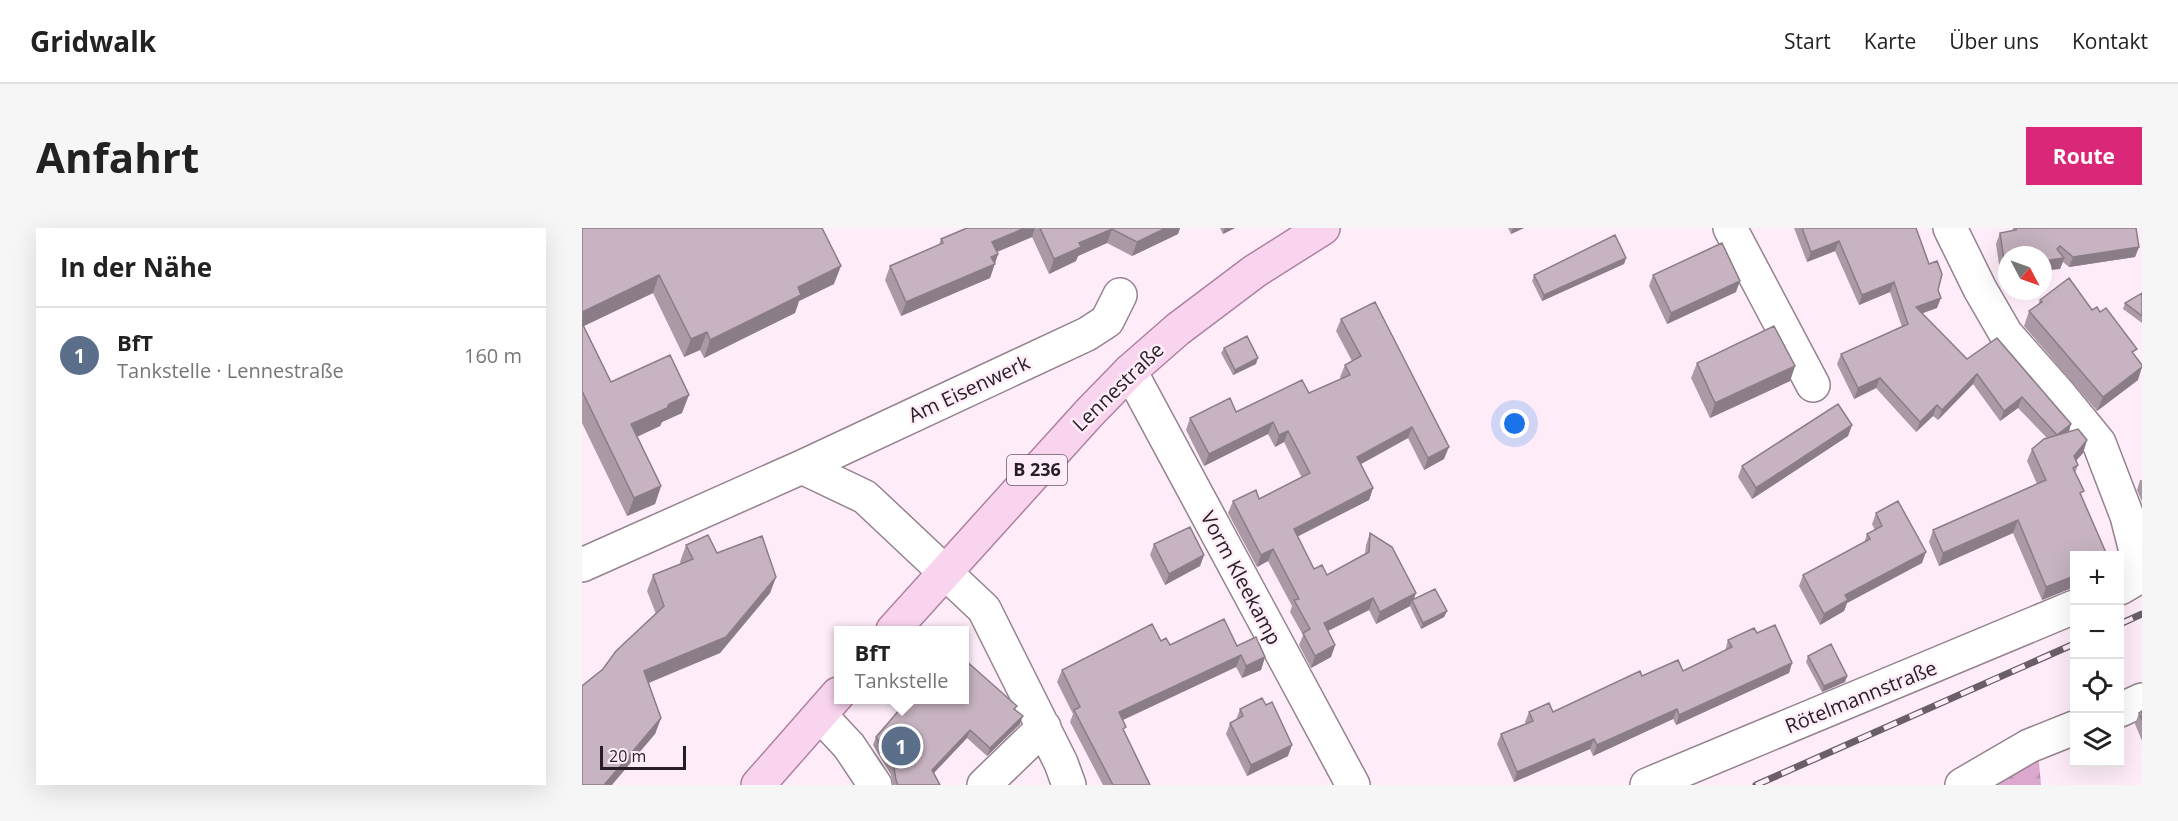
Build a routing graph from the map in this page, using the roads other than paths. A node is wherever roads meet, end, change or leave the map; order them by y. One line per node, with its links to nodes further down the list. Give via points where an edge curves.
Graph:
1 (1323, 228): 5 (main road, Lennestraße / B 236, via 1254,271)
2 (1730, 228): 6 (street)
3 (1950, 228): 10 (street, via 2006,334 2099,443 2127,516 2142,575)
4 (1120, 295): 7 (street, Am Eisenwerk, via 1107,321 1087,334)
5 (1130, 371): 9 (main road, Lennestraße / B 236); 22 (street, Vorm Kleekamp)
6 (1813, 385)
7 (802, 467): 8 (street, Am Eisenwerk); 9 (street, via 865,497)
8 (582, 565)
9 (945, 571): 12 (main road, Lennestraße / B 236); 16 (street, via 984,609)
10 (2124, 586)
11 (2070, 609): 23 (street, Rötelmannstraße)
12 (897, 626)
13 (2142, 700): 15 (street)
14 (829, 704): 18 (main road); 19 (street, via 849,746)
15 (2124, 708)
16 (1044, 727): 20 (street); 21 (street)
17 (2070, 730): 24 (street, via 2029,746)
18 (758, 785)
19 (875, 785)
20 (984, 785)
21 (1069, 785)
22 (1353, 785)
23 (1647, 785)
24 (1962, 785)

